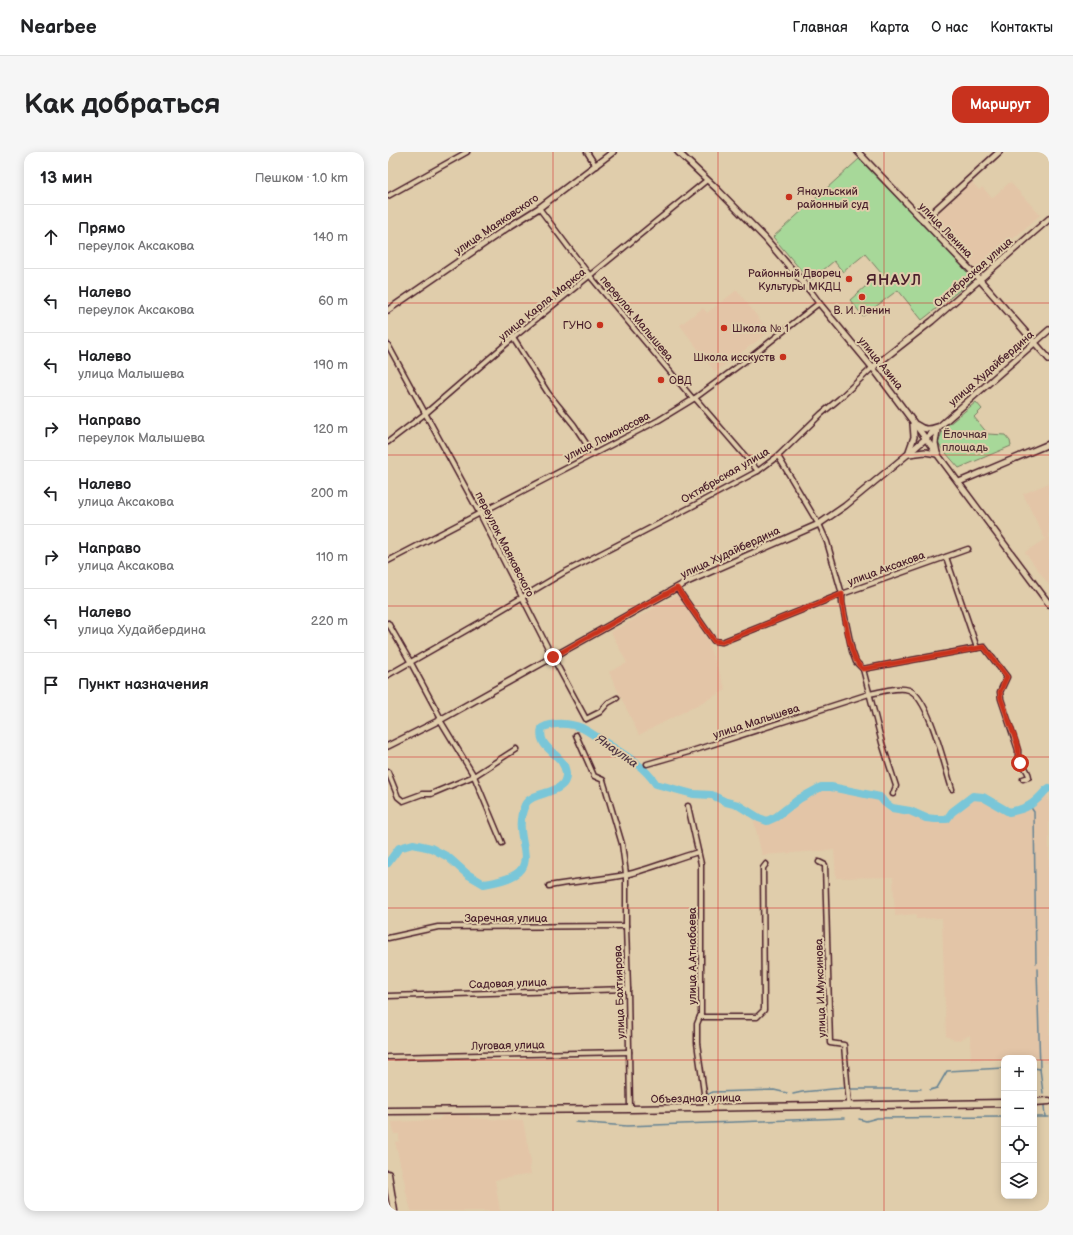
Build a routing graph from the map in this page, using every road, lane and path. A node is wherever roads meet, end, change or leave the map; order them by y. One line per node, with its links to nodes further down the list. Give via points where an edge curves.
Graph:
1 (467, 152): 9 (street)
2 (587, 152): 7 (street)
3 (613, 152): 7 (street, улица Маяковского)
4 (678, 152): 8 (street, улица Азина)
5 (858, 152): 12 (street, улица Ленина)
6 (999, 152): 12 (street)
7 (596, 166): 10 (street, улица Маяковского)
8 (707, 180): 13 (street, улица Карла Маркса); 15 (street, улица Азина, via 765,238)
9 (388, 196)
10 (539, 208): 13 (street, переулок Малышева); 16 (street, улица Маяковского)
11 (1049, 219): 14 (street, Октябрьская улица)
12 (923, 221): 14 (street, улица Ленина)
13 (590, 276): 18 (street, улица Карла Маркса); 23 (street, переулок Малышева)
14 (980, 280): 19 (street, улица Ленина); 22 (street, Октябрьская улица)
15 (819, 303): 22 (street, улица Азина); 23 (street, улица Ломоносова)
16 (388, 310)
17 (1049, 330): 19 (street, улица Худайбердина)
18 (513, 338): 24 (street, улица Карла Маркса); 30 (street, via 548,393)
19 (1035, 343): 21 (street, улица Ленина); 26 (street, улица Худайбердина)
20 (388, 345): 24 (street, переулок Маяковского)
21 (1049, 359)
22 (872, 368): 25 (street, улица Азина); 33 (street, Октябрьская улица)
23 (694, 399): 30 (street, улица Ломоносова); 34 (street, переулок Малышева)
24 (426, 413): 28 (street, улица Карла Маркса); 36 (street, переулок Маяковского)
25 (912, 421): 26 (street, via 922,428); 27 (street, улица Азина); 31 (street, via 914,437)
26 (940, 426): 27 (street, улица Худайбердина); 32 (street, via 935,437)
27 (925, 439): 31 (street, улица Худайбердина); 32 (street, улица Азина)
28 (388, 442)
29 (1049, 444): 35 (street)
30 (593, 454): 36 (street, улица Ломоносова)
31 (908, 454): 32 (street); 37 (street, улица Худайбердина)
32 (937, 454): 35 (street, улица Азина)
33 (778, 456): 34 (street, Октябрьская улица); 37 (street)
34 (758, 471): 43 (street, Октябрьская улица)
35 (959, 482): 44 (street, улица Азина)
36 (480, 514): 40 (street, улица Ломоносова); 43 (street, переулок Маяковского)
37 (819, 524): 41 (street, улица Худайбердина); 42 (street)
38 (968, 549): 39 (street, улица Аксакова)
39 (946, 557): 42 (street, улица Аксакова); 46 (street)
40 (388, 561)
41 (677, 588): 42 (street, улица Аксакова, via 714,641 722,642); 47 (street, улица Худайбердина)
42 (842, 594): 49 (street, via 852,651 856,662)
43 (522, 597): 47 (street, переулок Маяковского); 48 (street, Октябрьская улица)
44 (1049, 604)
45 (388, 623): 48 (street)
46 (977, 648): 49 (street); 60 (street, via 984,647 1007,677 1000,692 1001,699 1018,750 1018,760 1029,777)
47 (553, 657): 52 (street, переулок Маяковского, via 586,719 600,712); 53 (street, улица Худайбердина)
48 (411, 662): 50 (street, Октябрьская улица); 53 (street)
49 (863, 669): 51 (street)
50 (388, 675)
51 (869, 694): 57 (street, улица Малышева); 61 (street, улица Малышева, via 898,689 908,689 916,693 929,715); 62 (street, via 896,786)
52 (617, 698)
53 (440, 720): 55 (street, улица Худайбердина); 59 (street)
54 (576, 734): 68 (street, улица Бахтиярова, via 594,776 603,780 622,844)
55 (388, 746)
56 (516, 749): 59 (street)
57 (648, 764)
58 (388, 772): 59 (street, via 398,797 403,801 422,794 431,794)
59 (474, 776): 64 (street)
60 (1023, 779)
61 (952, 789)
62 (893, 794)
63 (688, 806): 65 (street, улица А.Атнабаева)
64 (502, 844)
65 (698, 852): 68 (street); 74 (street, улица А.Атнабаева, via 701,864)
66 (819, 862): 80 (street, улица И.Муксинова, via 825,866 830,1043 844,1045)
67 (766, 864): 74 (street, via 762,868 764,1010 757,1017)
68 (626, 874): 69 (street); 70 (street, улица Бахтиярова)
69 (549, 886)
70 (626, 926): 71 (street, Заречная улица, via 438,927); 72 (street, улица Бахтиярова)
71 (388, 938)
72 (628, 989): 73 (street, Садовая улица); 75 (street, улица Бахтиярова)
73 (388, 996)
74 (700, 1018): 81 (street, улица А.Атнабаева, via 697,1024 697,1043)
75 (629, 1052): 76 (street, Луговая улица); 82 (street, улица Бахтиярова)
76 (388, 1058)
77 (1049, 1101): 78 (main road)
78 (1037, 1102)
79 (1001, 1103): 80 (main road, Объездная улица)
80 (849, 1105): 81 (main road, Объездная улица)
81 (706, 1107): 82 (main road, Объездная улица)
82 (630, 1109): 83 (main road, Объездная улица)
83 (388, 1111)
84 (388, 1174): 85 (main road)
85 (394, 1211)

